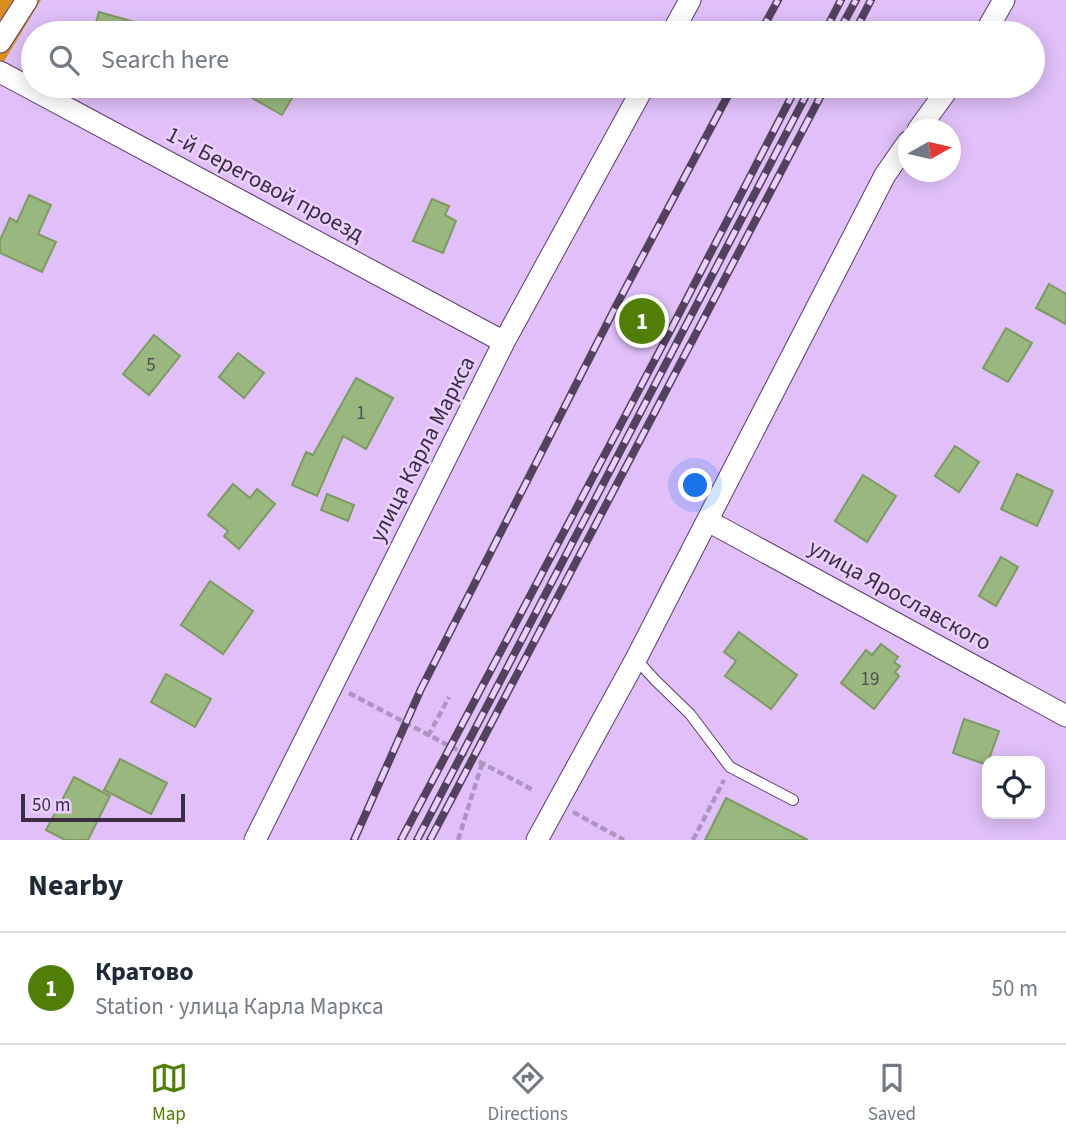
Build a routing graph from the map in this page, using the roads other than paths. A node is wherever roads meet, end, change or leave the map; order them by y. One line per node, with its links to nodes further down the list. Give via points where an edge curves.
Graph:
1 (27, 0): 6 (street)
2 (690, 0): 4 (street)
3 (1004, 0): 5 (street)
4 (679, 21)
5 (992, 21)
6 (0, 42)
7 (0, 72): 8 (street, 1-й Береговой проезд)
8 (21, 83)
9 (49, 98): 14 (street, 1-й Береговой проезд)
10 (637, 98): 14 (street, улица Карла Маркса)
11 (941, 98): 12 (street)
12 (926, 119)
13 (898, 156): 15 (street)
14 (504, 342): 19 (street, улица Карла Маркса)
15 (708, 521): 16 (street); 17 (street, улица Ярославского)
16 (636, 659): 18 (lane, via 690,714 730,766); 20 (street)
17 (1066, 716)
18 (793, 800)
19 (255, 840)
20 (537, 840)

